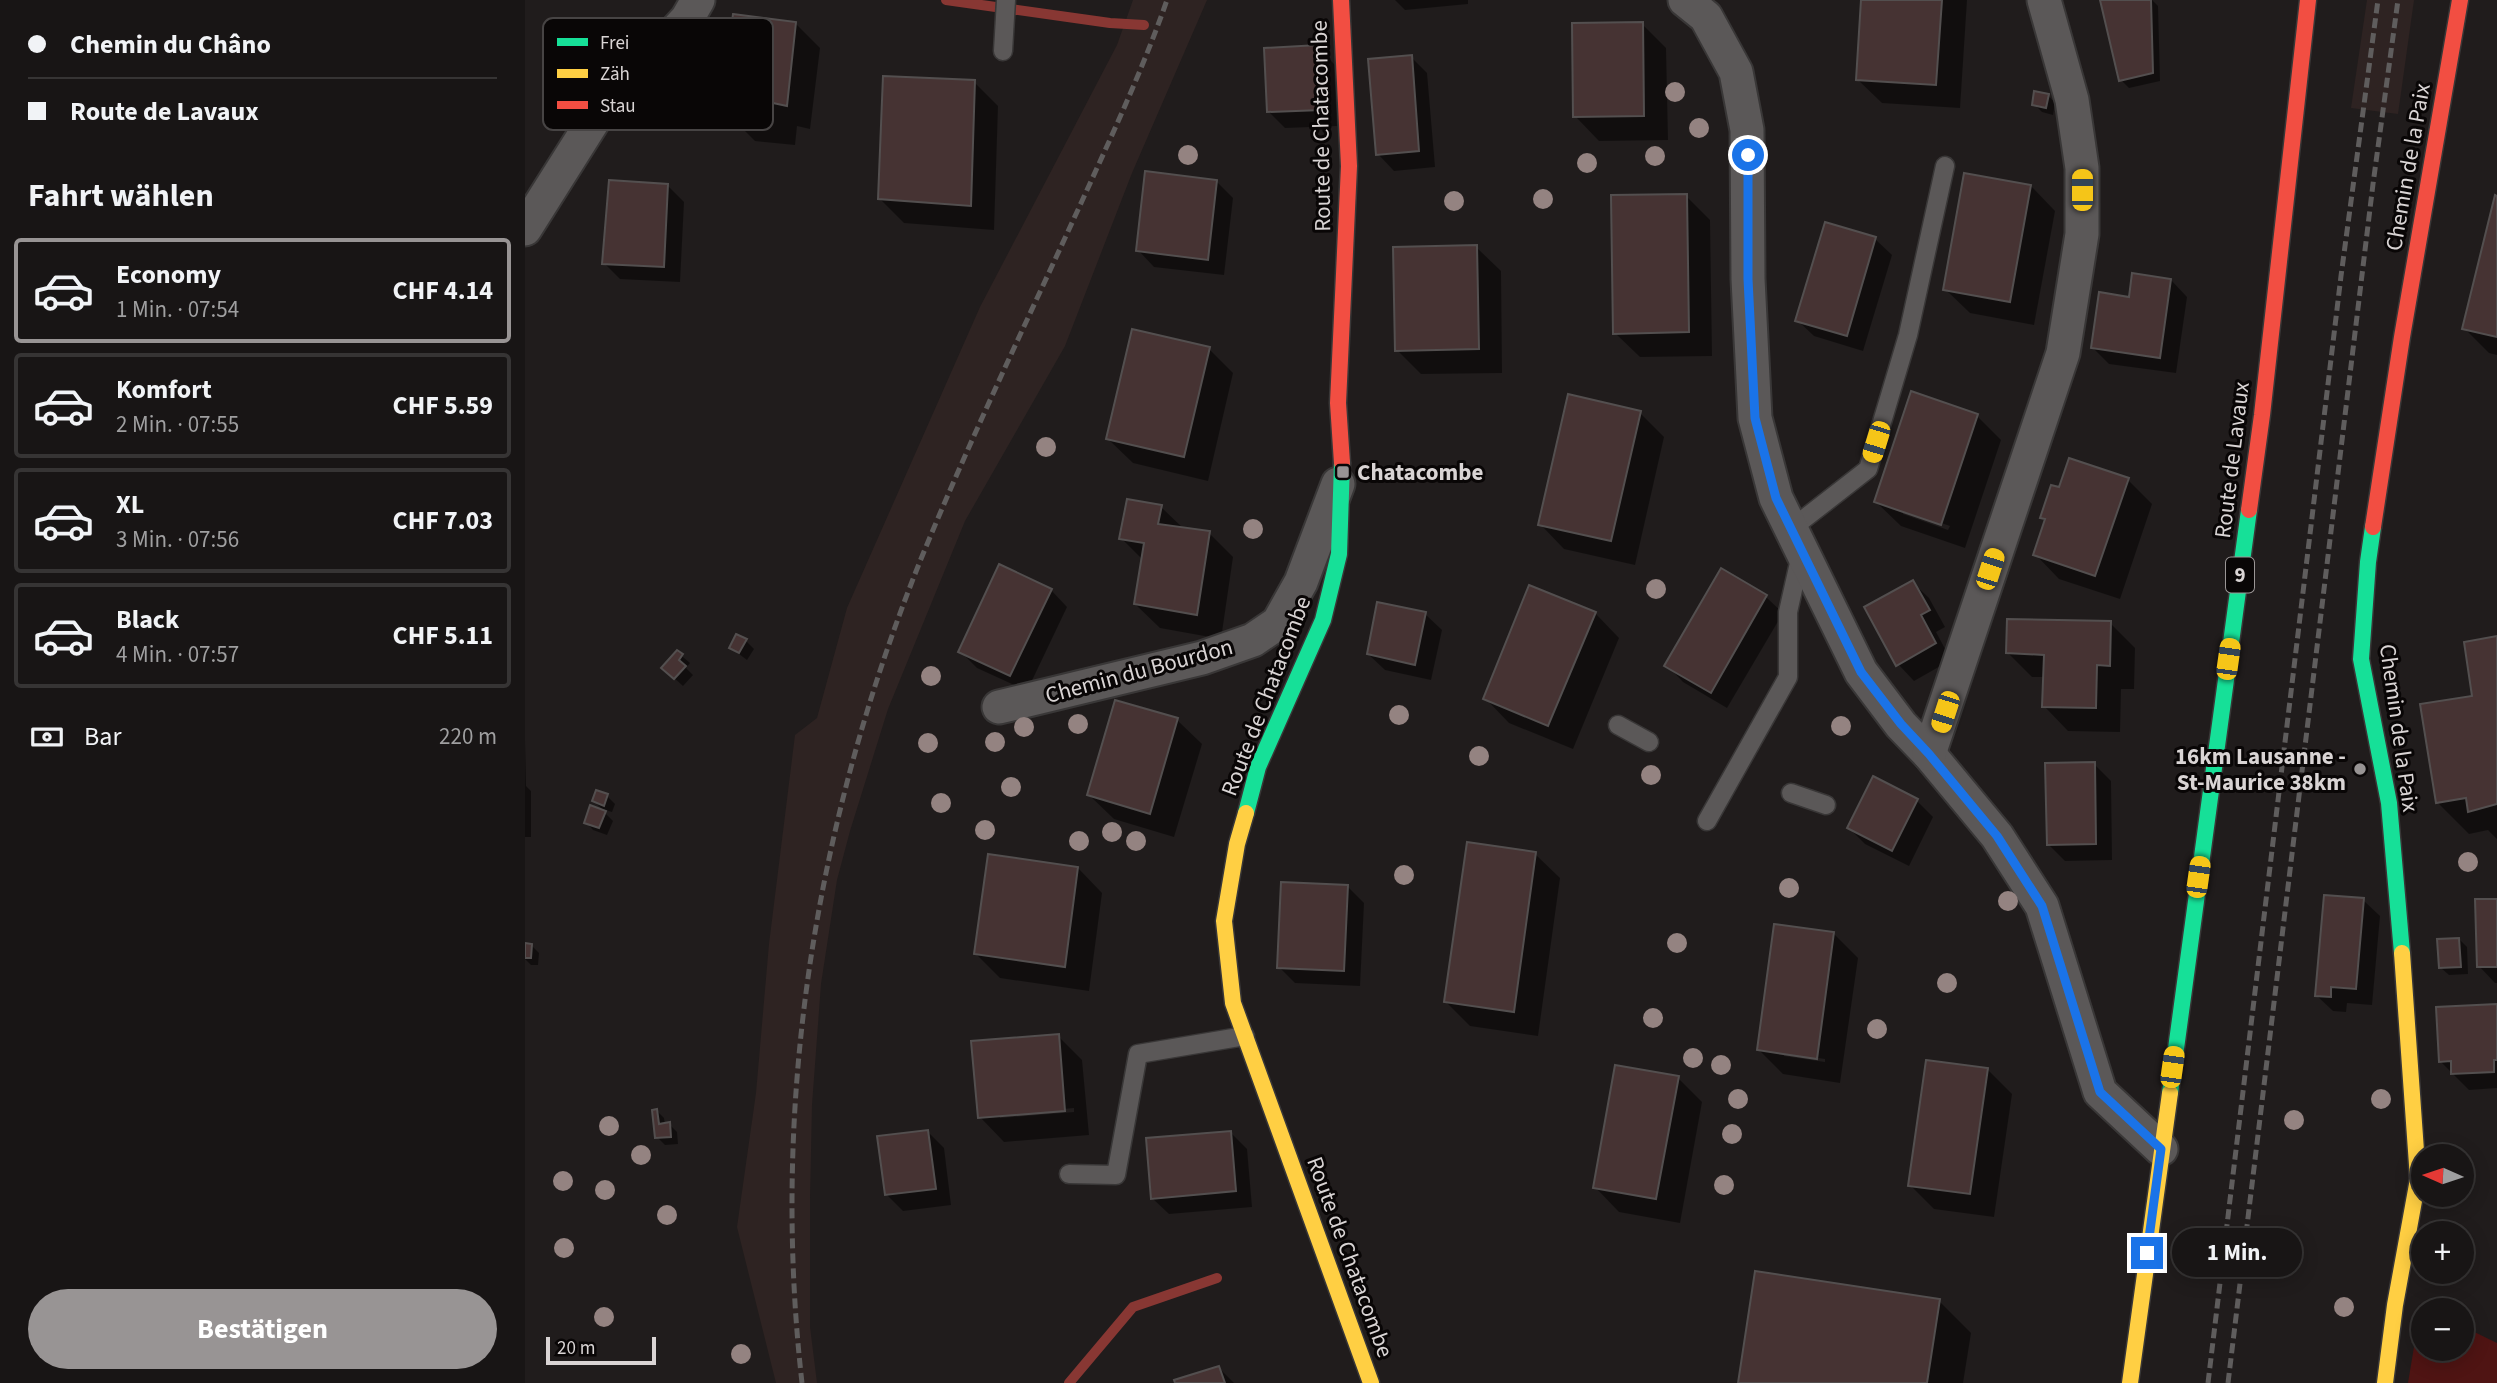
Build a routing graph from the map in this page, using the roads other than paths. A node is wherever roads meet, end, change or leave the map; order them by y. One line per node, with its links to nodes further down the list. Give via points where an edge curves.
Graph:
1 (698, 0): 8 (street)
2 (1006, 0): 9 (lane)
3 (1341, 0): 13 (street, Route de Chatacombe, via 1349,166 1338,403)
4 (1685, 0): 14 (street, via 1706,17 1736,72 1747,130 1755,418 1776,498)
5 (2044, 0): 18 (street, via 2072,100 2082,168 2082,234 2063,353)
6 (2308, 0): 23 (street, Route de Lavaux / 9, via 2262,415)
7 (2460, 0): 27 (street, Chemin de la Paix, via 2369,548 2361,659 2389,803 2418,1179)
8 (688, 18)
9 (1003, 51)
10 (587, 130): 12 (street)
11 (1945, 166): 14 (lane, via 1908,335 1868,469)
12 (525, 229)
13 (1343, 472): 15 (street, Chemin du Bourdon, via 1301,582 1270,629 1202,658); 22 (street, Route de Chatacombe, via 1339,554 1323,620 1258,767 1237,845 1224,921 1233,1003)
14 (1796, 540): 18 (street, via 1861,672); 21 (lane, via 1788,612 1789,677)
15 (999, 707)
16 (1618, 726): 17 (lane)
17 (1649, 742)
18 (1929, 754): 23 (street, via 1997,836 2042,906 2100,1092)
19 (1791, 793): 20 (lane)
20 (1826, 805)
21 (1707, 821)
22 (1245, 1036): 24 (lane, via 1138,1054 1116,1175); 25 (street, Route de Chatacombe)
23 (2161, 1149): 26 (street, Route de Lavaux / 9)
24 (1069, 1174)
25 (1371, 1383)
26 (2130, 1383)
27 (2385, 1383)

